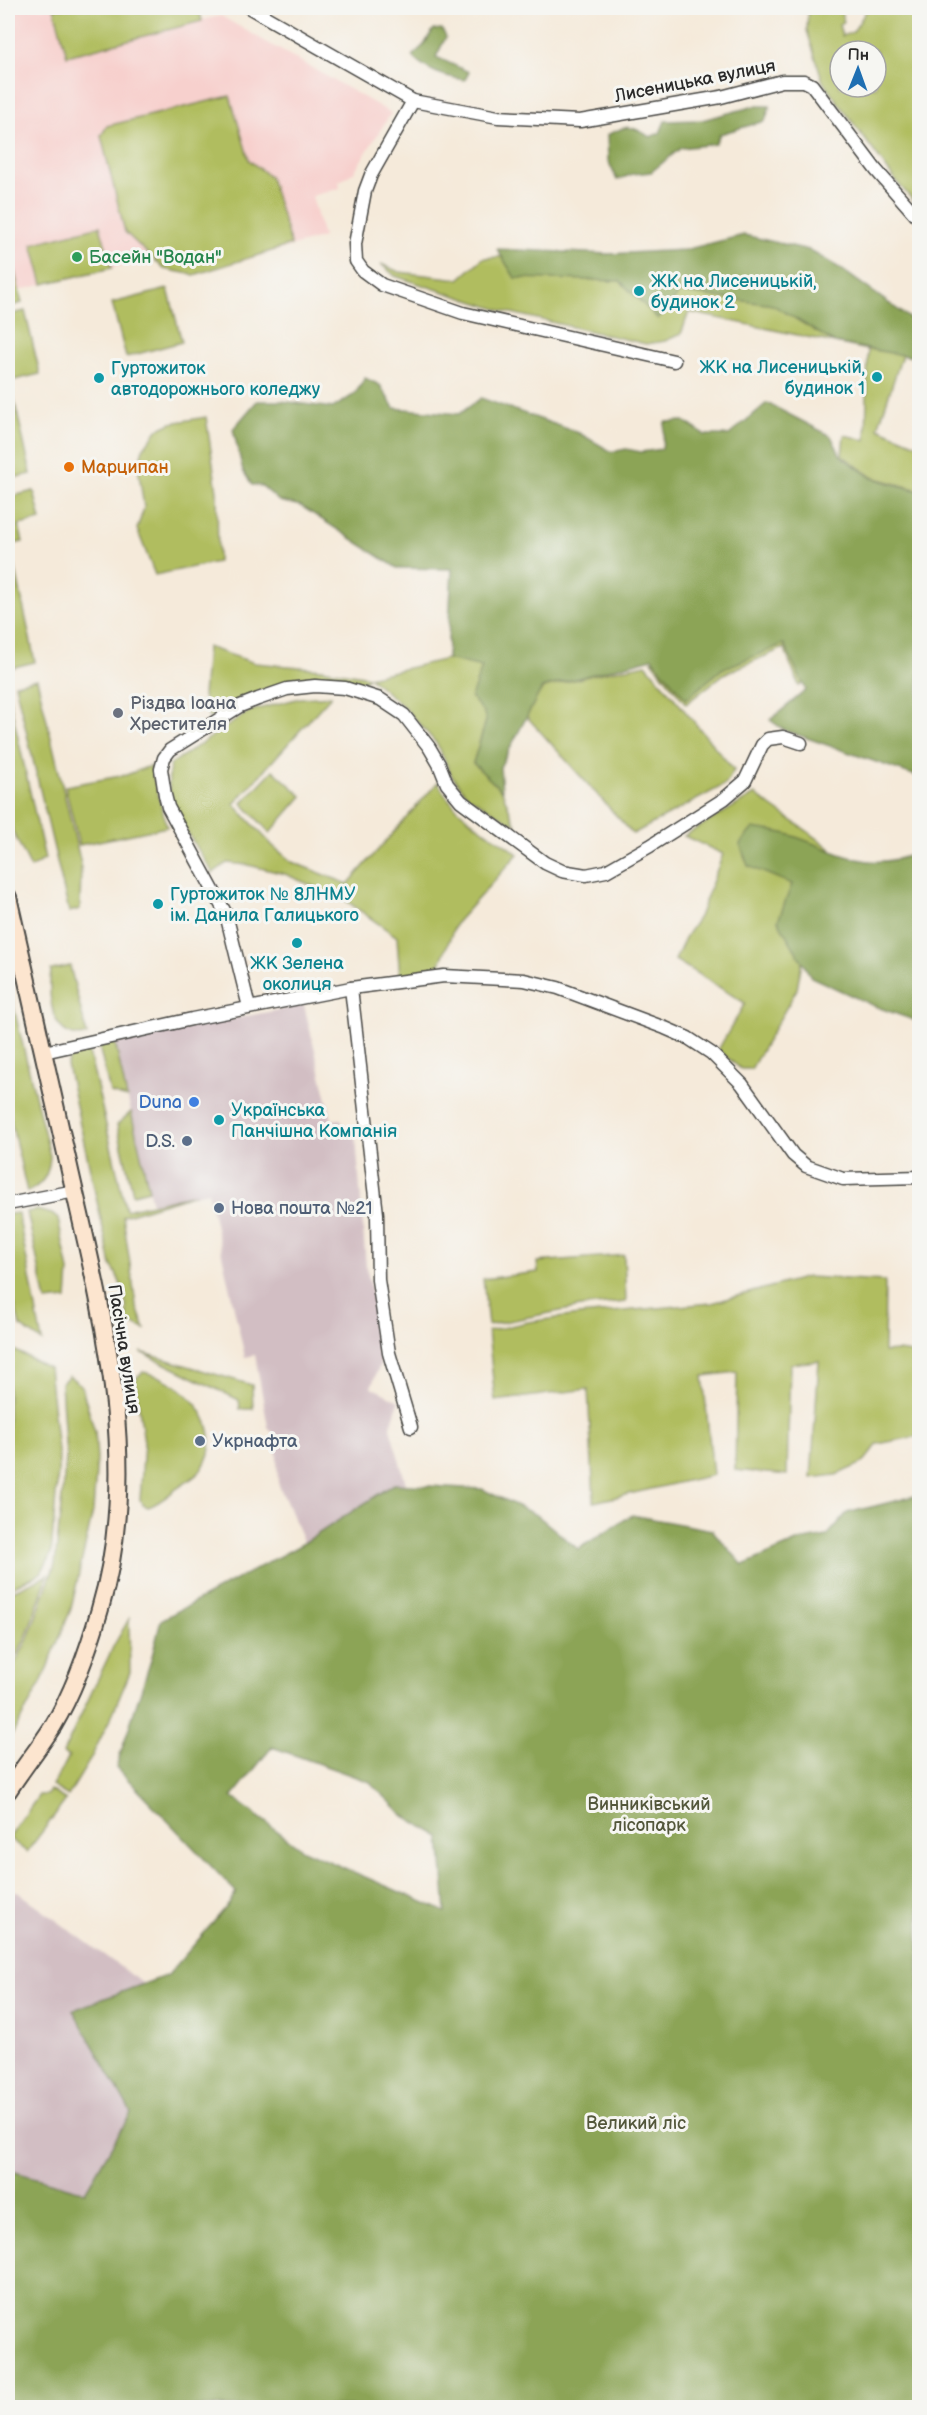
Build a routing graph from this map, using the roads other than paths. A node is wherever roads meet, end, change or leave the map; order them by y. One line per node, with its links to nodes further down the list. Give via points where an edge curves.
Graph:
1 (250, 8): 2 (street, Лисеницька вулиця)
2 (413, 101): 3 (street, Лисеницька вулиця, via 498,117 580,121 721,97 782,81 804,81 812,85 876,170); 4 (street, via 365,191 355,244 356,261 363,271 382,285 463,313)
3 (920, 220)
4 (674, 361)
5 (801, 742): 8 (street, via 783,737 768,739 745,781 724,799 606,872 586,875 544,863 461,801 413,726 380,699 345,688 315,686 287,689 240,706 170,750 161,769 168,807 226,914)
6 (8, 897): 9 (main road, Пасічна вулиця)
7 (351, 988): 8 (street); 10 (street, via 444,976 524,980 558,988 665,1028 711,1053 742,1084 793,1155 806,1166 843,1179); 13 (street, via 377,1214 378,1280 389,1353)
8 (249, 1007): 9 (street)
9 (44, 1052): 11 (main road, Пасічна вулиця)
10 (920, 1177)
11 (75, 1191): 12 (street); 14 (main road, Пасічна вулиця, via 107,1343 115,1406 115,1540 101,1608 79,1670 53,1725)
12 (8, 1204)
13 (411, 1427)
14 (8, 1791)

